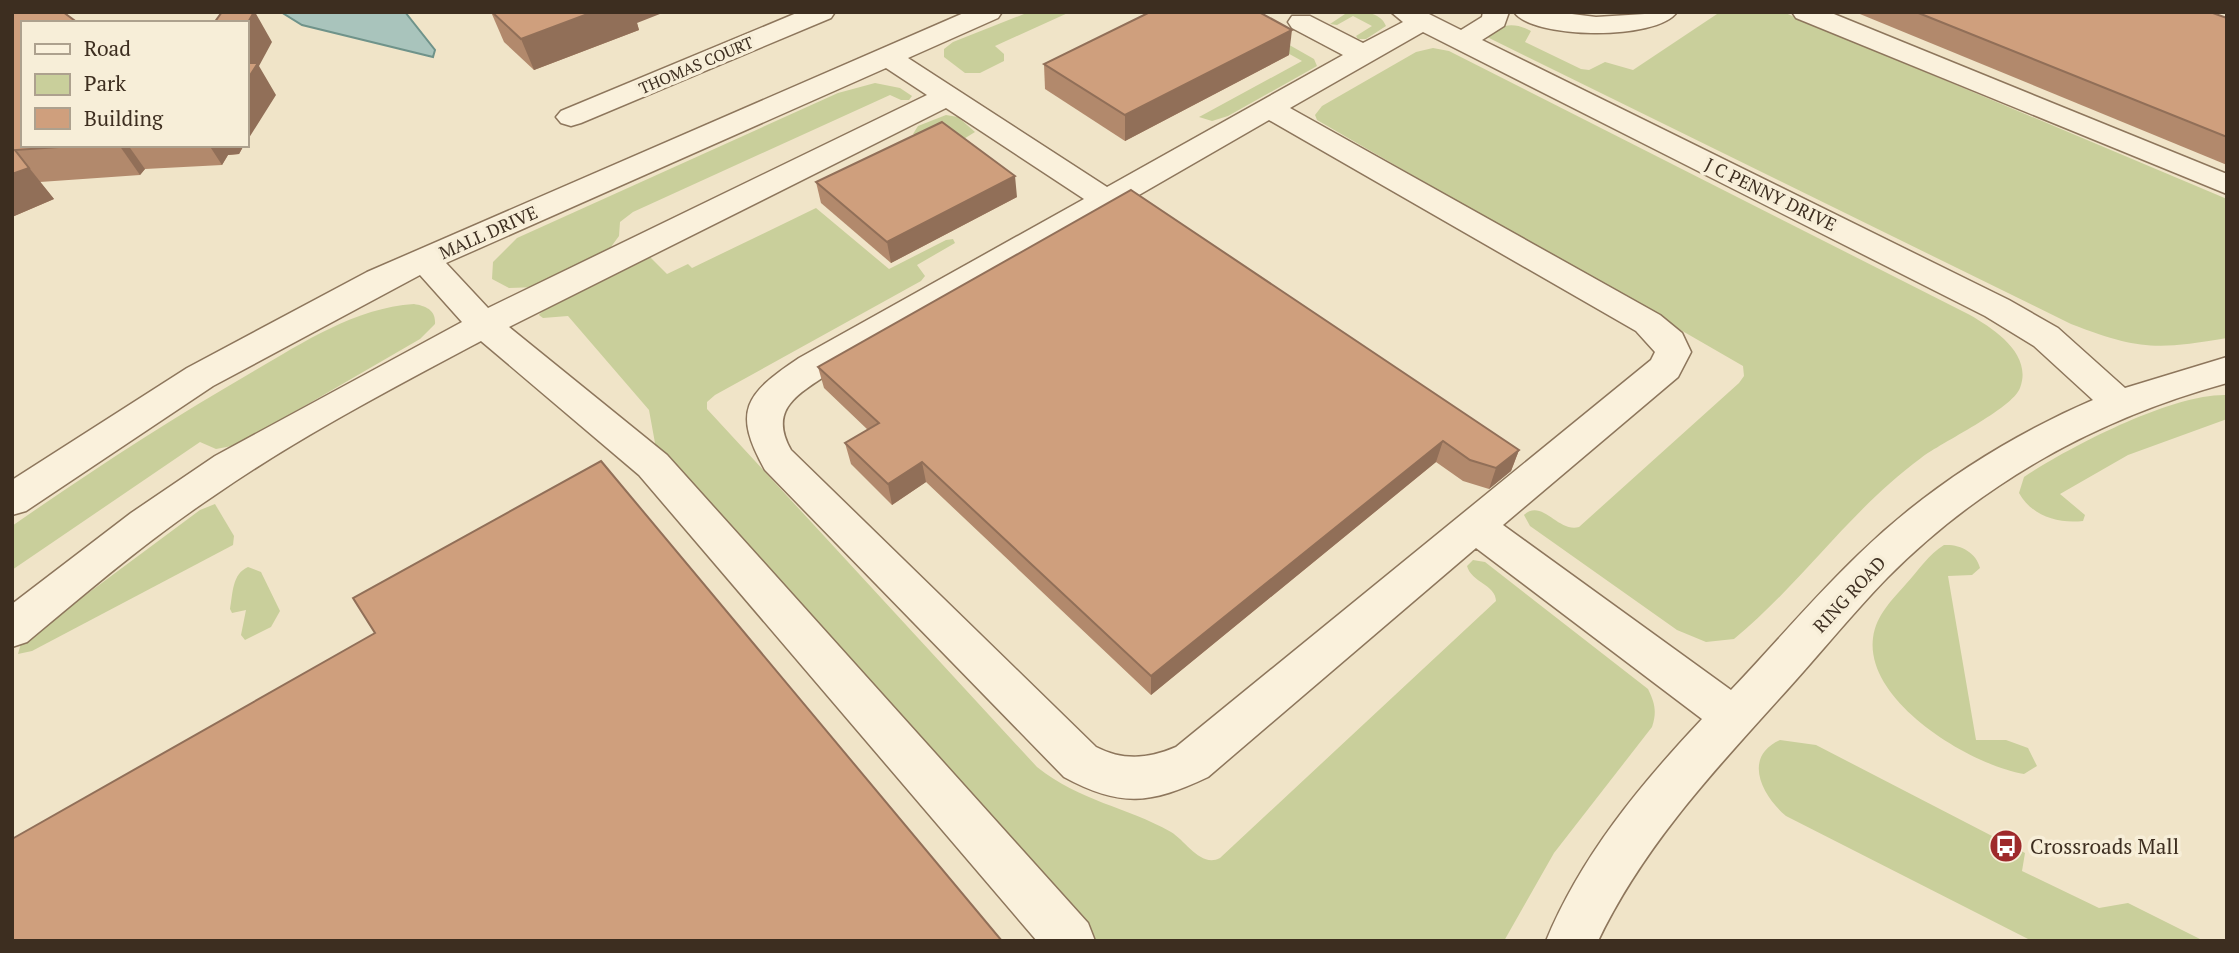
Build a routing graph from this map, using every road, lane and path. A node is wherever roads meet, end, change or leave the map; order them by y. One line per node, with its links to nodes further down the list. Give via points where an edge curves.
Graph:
1 (822, 12): 14 (street, THOMAS COURT)
2 (1318, 12): 10 (street, via 1301,22)
3 (1496, 12): 9 (street, via 1494,20)
4 (1527, 12): 5 (street, via 1567,23 1607,25 1647,20)
5 (1664, 12)
6 (1805, 12): 15 (street)
7 (975, 15): 11 (street, MALL DRIVE)
8 (1413, 17): 9 (street, J C PENNY DRIVE); 10 (street)
9 (1463, 41): 20 (street, J C PENNY DRIVE, via 1997,308 2046,337)
10 (1363, 54): 13 (street)
11 (888, 57): 12 (street); 17 (street, MALL DRIVE)
12 (948, 96): 16 (street); 18 (street)
13 (1269, 108): 16 (street); 22 (street, via 1648,323 1670,342 1673,352 1664,368)
14 (571, 117)
15 (2227, 185)
16 (1106, 200): 22 (street, via 812,367 769,400 761,422 778,460 1080,762 1103,775 1134,781 1165,775 1192,762)
17 (425, 260): 18 (street); 21 (street, MALL DRIVE, via 200,377)
18 (484, 325): 23 (street, via 228,467 157,515); 25 (street, via 653,464)
19 (2227, 370): 20 (street, RING ROAD)
20 (2119, 403): 24 (street, RING ROAD, via 2040,441 1951,498 1873,566)
21 (12, 500)
22 (1475, 526): 24 (street)
23 (12, 629)
24 (1732, 716): 26 (street, RING ROAD, via 1624,845)
25 (1070, 941)
26 (1571, 941)

